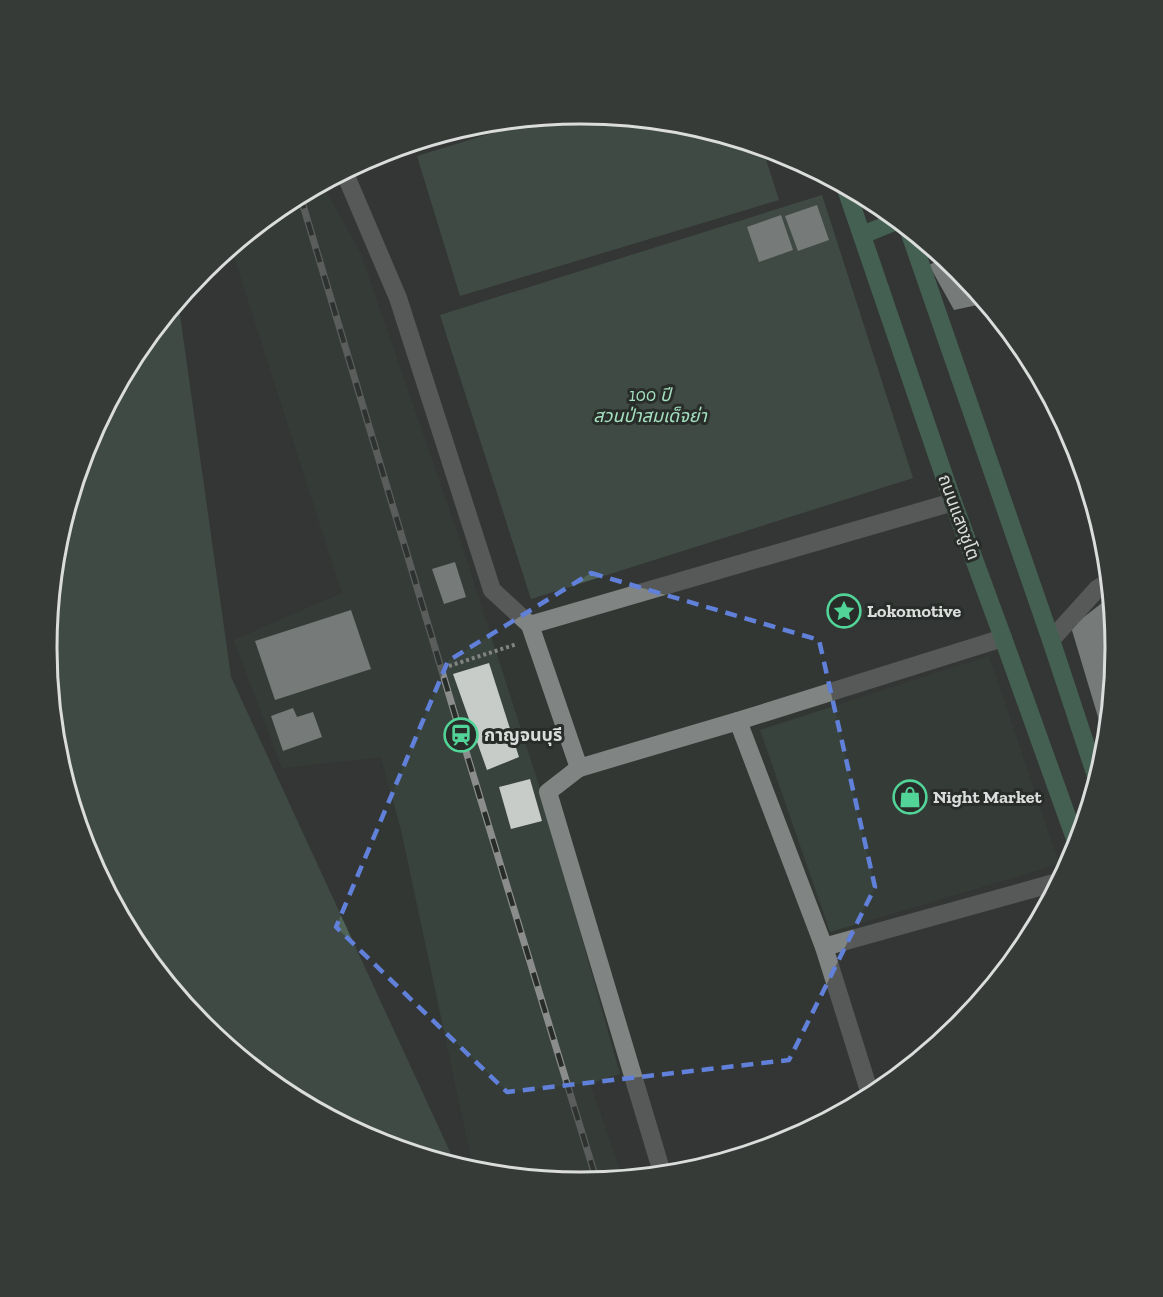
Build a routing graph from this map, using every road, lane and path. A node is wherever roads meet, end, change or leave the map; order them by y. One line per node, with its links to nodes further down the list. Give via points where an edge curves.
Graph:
1 (348, 179): 8 (street, via 398,298 492,590)
2 (849, 197): 4 (main road, ถนนแสงชูโต)
3 (890, 224): 4 (main road)
4 (862, 235): 6 (main road, ถนนแสงชูโต)
5 (913, 242): 10 (main road)
6 (953, 502): 8 (street); 9 (main road, ถนนแสงชูโต)
7 (1102, 585): 10 (street)
8 (532, 632): 11 (path); 14 (street)
9 (1004, 639): 12 (street); 15 (main road, ถนนแสงชูโต)
10 (1051, 640): 13 (main road)
11 (449, 666)
12 (738, 721): 14 (street); 17 (street)
13 (1093, 765)
14 (579, 768): 19 (street, via 548,792)
15 (1073, 832)
16 (1048, 887): 17 (street)
17 (824, 947): 18 (street)
18 (868, 1088)
19 (660, 1167)

